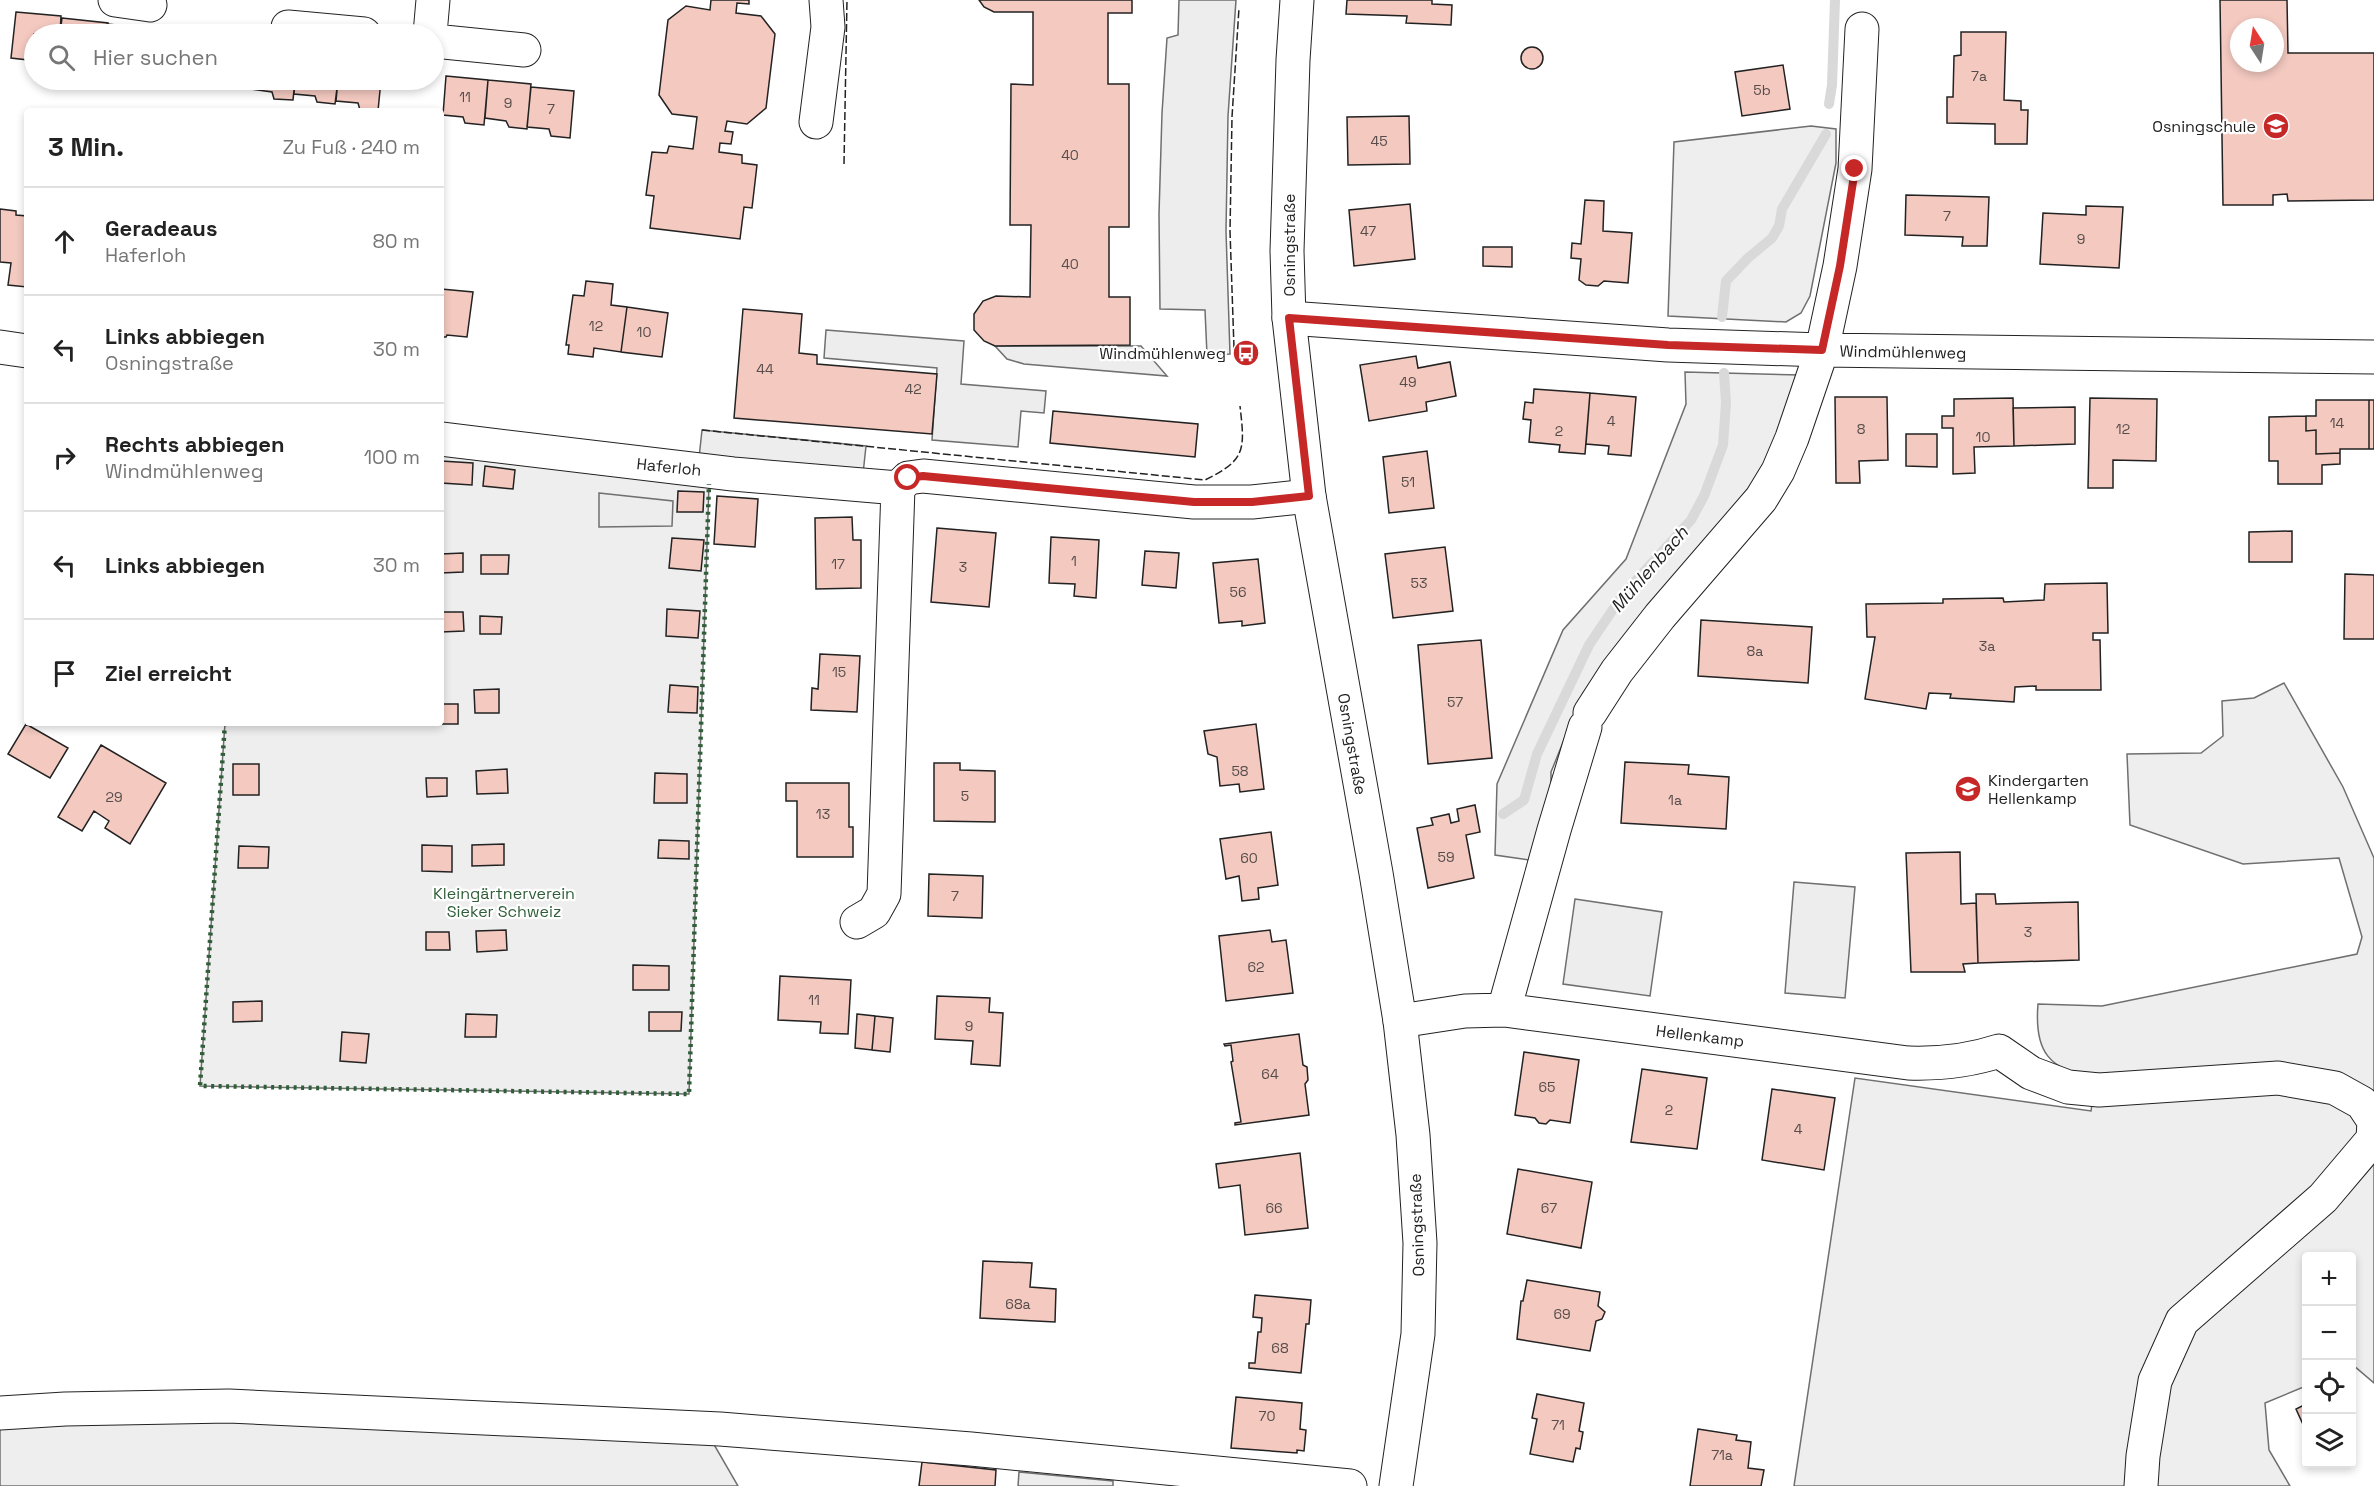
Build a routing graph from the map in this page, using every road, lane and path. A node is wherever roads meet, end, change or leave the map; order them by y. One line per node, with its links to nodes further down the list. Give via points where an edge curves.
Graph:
1 (115, 0): 5 (street)
2 (433, 0): 6 (street)
3 (826, 0): 10 (street, via 828,27)
4 (1297, 0): 11 (street, Osningstraße, via 1287,251)
5 (150, 5)
6 (431, 24)
7 (1862, 29): 14 (street, via 1855,169)
8 (444, 42): 9 (street)
9 (524, 50)
10 (816, 122)
11 (1289, 318): 14 (street, Windmühlenweg, via 1668,345); 18 (street, Osningstraße)
12 (0, 346): 13 (street)
13 (24, 350)
14 (1822, 350): 15 (street, Windmühlenweg); 20 (street, via 1792,438 1761,499 1660,616 1617,671 1588,720)
15 (2374, 357)
16 (444, 439): 17 (street, Haferloh, via 733,474)
17 (898, 488): 18 (street, Haferloh, via 908,478 923,476 1194,502 1252,502); 19 (street, via 884,894 874,912)
18 (1309, 496): 21 (street, Osningstraße)
19 (856, 922)
20 (1504, 1010): 21 (street, Hellenkamp, via 1465,1011); 25 (street, Hellenkamp, via 1908,1063 1959,1061 1999,1051 2031,1073 2068,1087 2098,1090 2278,1078 2336,1088 2362,1103 2374,1121 2373,1138 2324,1198 2182,1322 2155,1381)
21 (1400, 1021): 24 (street, Osningstraße, via 1420,1243 1418,1334)
22 (0, 1413): 23 (street, via 65,1408 229,1406 720,1429)
23 (1350, 1486)
24 (1396, 1486)
25 (2141, 1486)

